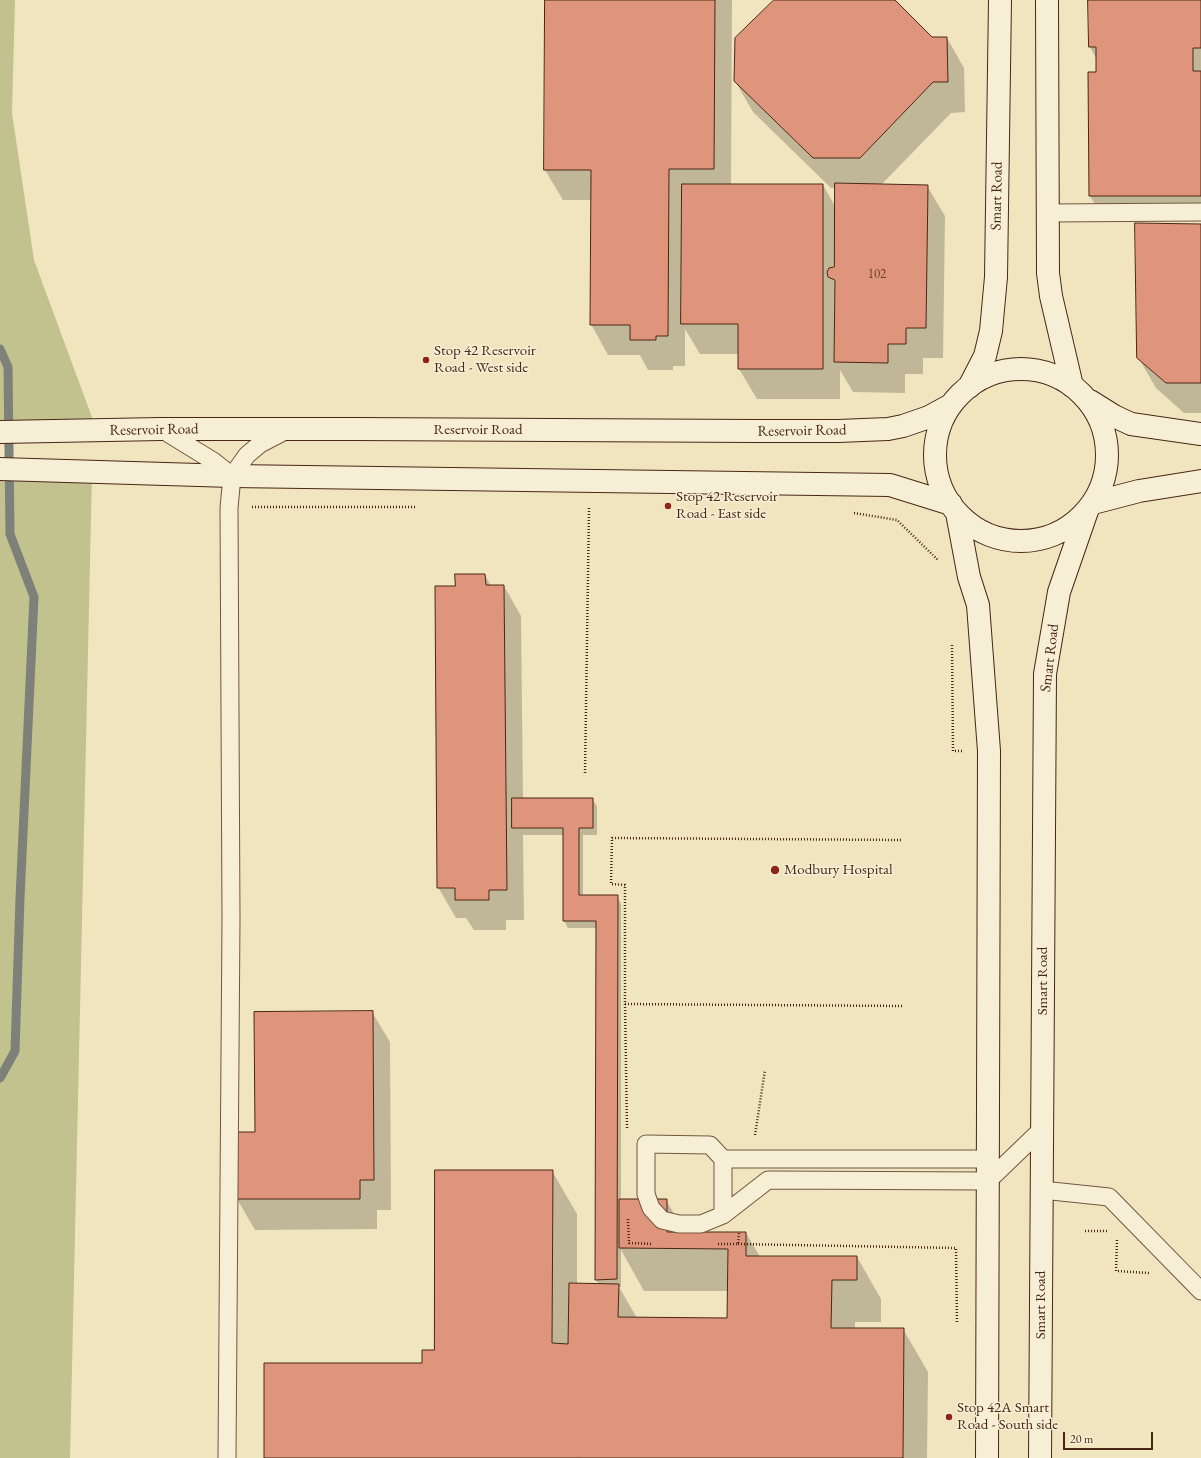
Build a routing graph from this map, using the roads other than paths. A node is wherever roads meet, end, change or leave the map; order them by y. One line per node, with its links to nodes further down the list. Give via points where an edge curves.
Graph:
1 (1000, 0): 5 (main road, Smart Road, via 996,277 992,332 985,356)
2 (1047, 0): 4 (main road)
3 (1201, 212): 4 (lane)
4 (1048, 213): 6 (main road, via 1048,274 1051,296)
5 (969, 386): 6 (main road, via 998,372 1029,369 1058,377); 7 (main road)
6 (1079, 392): 11 (main road, via 1114,416 1131,424); 15 (main road, Smart Road, via 1094,408 1107,443 1104,480)
7 (952, 405): 9 (main road, Reservoir Road, via 929,417 888,429); 16 (main road, via 937,437 936,454 937,472 942,489)
8 (161, 429): 9 (main road, Reservoir Road); 10 (main road, Reservoir Road); 13 (lane, via 213,461)
9 (290, 429): 13 (lane, via 260,444 247,455)
10 (5, 432)
11 (1201, 434)
12 (0, 469): 13 (main road)
13 (232, 476): 16 (main road, via 890,485); 24 (lane, via 229,508 231,919)
14 (1201, 481): 15 (main road, via 1139,491)
15 (1090, 507): 16 (main road, via 1067,528 1043,539 1023,541 1003,540 990,536 978,530); 17 (main road, Smart Road, via 1059,592 1045,674)
16 (954, 509): 19 (main road, via 978,606 989,752)
17 (1042, 1129): 20 (lane); 21 (main road, Smart Road)
18 (723, 1159): 19 (lane); 22 (lane); 22 (lane, via 710,1145 646,1144 646,1194 651,1208 662,1220 679,1224 701,1224)
19 (988, 1159): 20 (main road)
20 (988, 1181): 22 (lane, via 768,1180); 25 (main road)
21 (1042, 1190): 23 (lane, via 1109,1197); 26 (main road, Smart Road)
22 (723, 1216)
23 (1201, 1291)
24 (227, 1458)
25 (987, 1458)
26 (1040, 1458)

